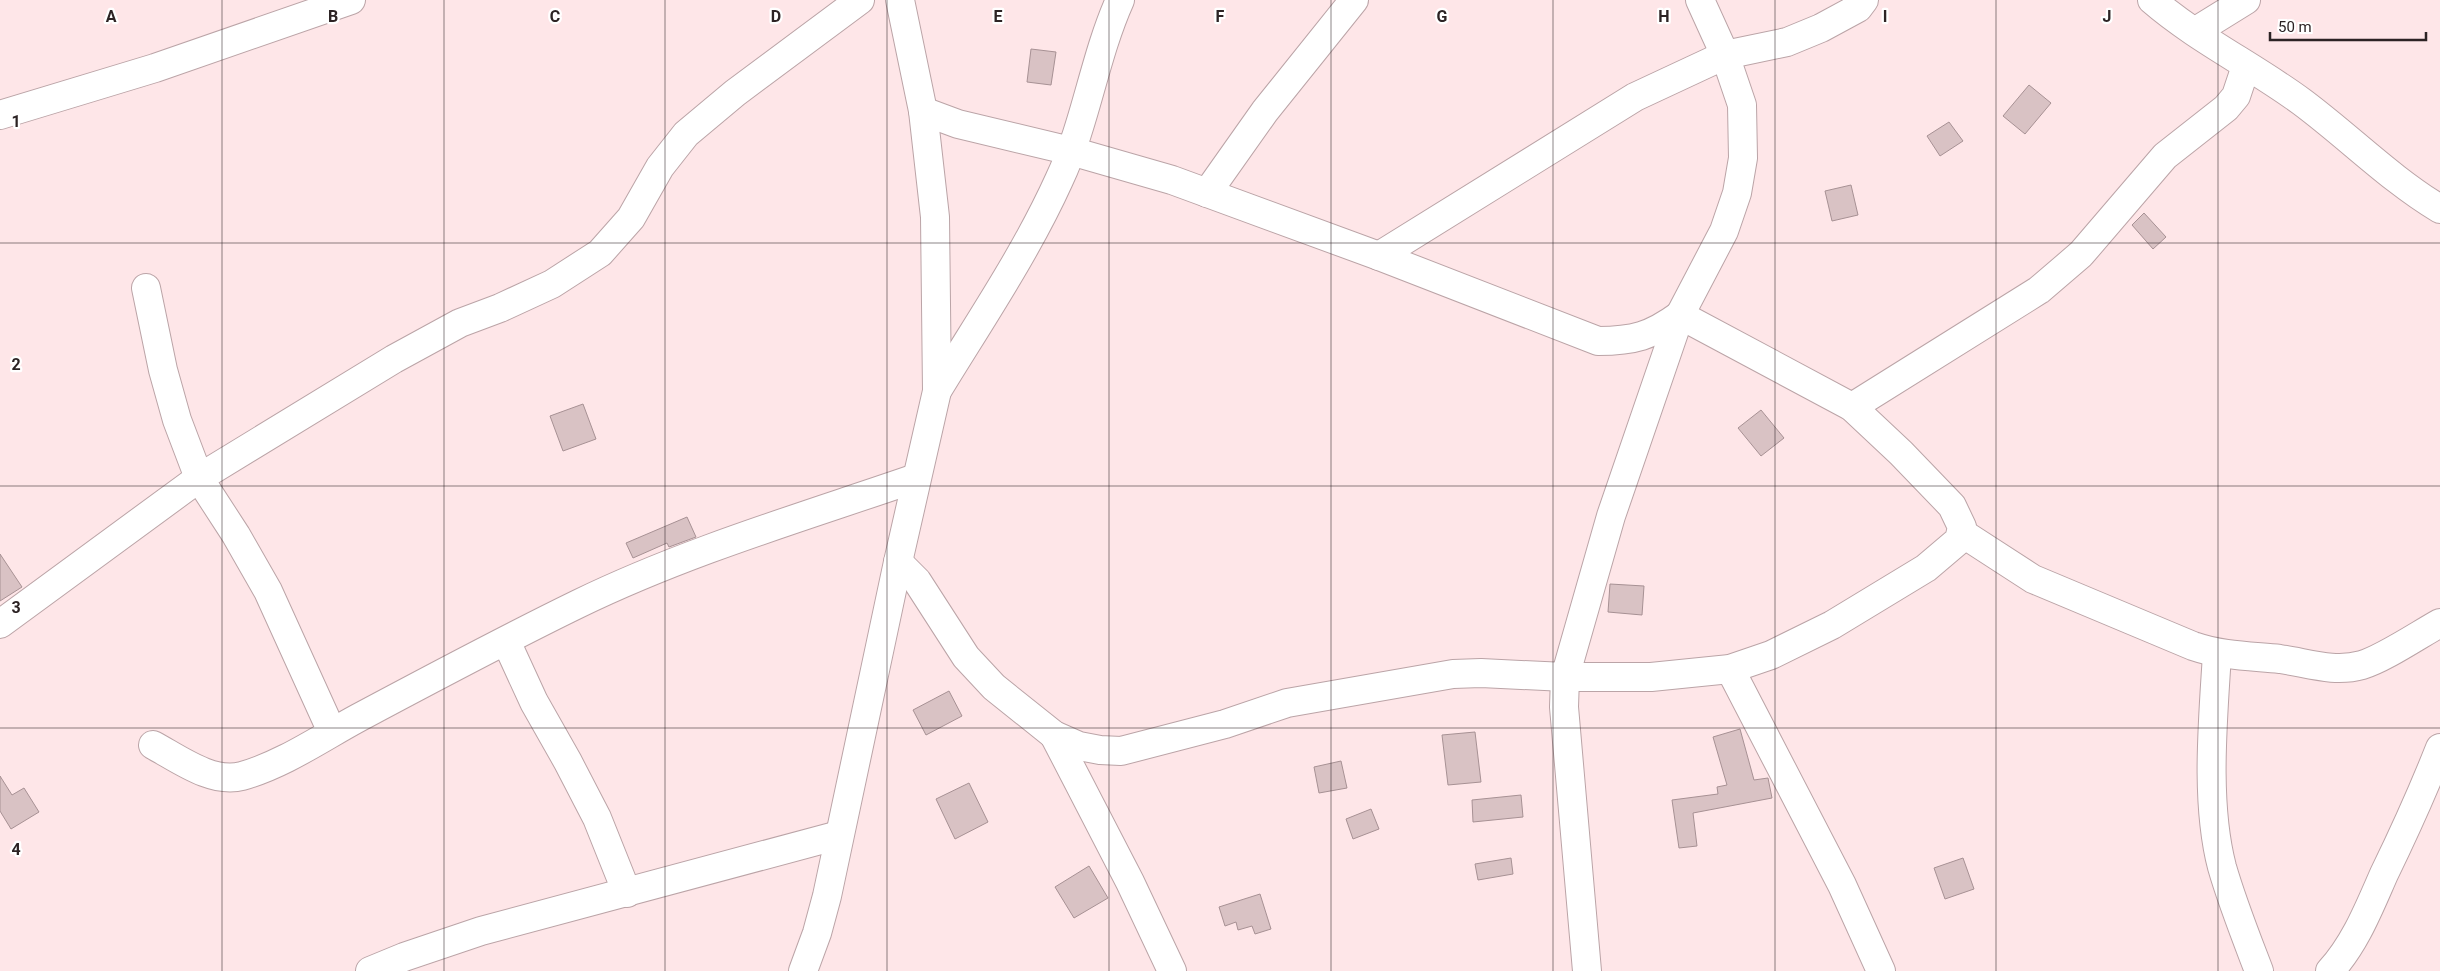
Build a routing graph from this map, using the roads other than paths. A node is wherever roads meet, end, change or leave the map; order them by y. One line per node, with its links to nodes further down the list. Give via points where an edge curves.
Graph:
1 (351, 0): 14 (street, via 155,68)
2 (860, 0): 23 (street, via 686,134 660,166 631,218 600,253 552,284 460,324 394,359)
3 (900, 0): 13 (street)
4 (1120, 0): 15 (street)
5 (1354, 0): 16 (street, via 1265,112)
6 (1700, 0): 11 (street)
7 (1864, 0): 11 (street, via 1858,8 1829,24 1787,42)
8 (2152, 0): 10 (street)
9 (2246, 0): 10 (street)
10 (2196, 31): 12 (street)
11 (1725, 55): 18 (street, via 1635,97); 20 (street, via 1742,105 1744,127 1737,193 1724,231)
12 (2246, 66): 17 (street, via 2301,101 2418,196); 22 (street, via 2236,96 2226,108 2165,156 2081,254 2039,290)
13 (923, 111): 15 (street, via 958,124); 21 (street, via 935,217)
14 (0, 115)
15 (1071, 151): 16 (street); 21 (street, via 1059,181 1024,246)
16 (1207, 193): 18 (street)
17 (2440, 209)
18 (1379, 256): 20 (street, via 1598,341 1644,337)
19 (146, 288): 23 (street, via 163,370 177,420)
20 (1680, 315): 22 (street); 32 (street, via 1610,516)
21 (937, 391): 24 (street)
22 (1852, 407): 25 (street, via 1952,506 1960,520)
23 (199, 478): 28 (street); 33 (street, via 268,591)
24 (916, 478): 26 (street); 29 (street, via 678,560)
25 (1962, 533): 30 (street, via 2033,579); 31 (street, via 1959,540 1926,568 1832,625 1772,656)
26 (898, 562): 34 (street, via 928,596 966,657 994,687); 39 (street)
27 (2440, 623): 30 (street, via 2365,664 2347,668)
28 (0, 624)
29 (506, 641): 33 (street); 40 (street, via 534,702 596,818)
30 (2217, 654): 46 (street, via 2212,750 2217,830 2222,866)
31 (1730, 669): 32 (street, via 1651,677); 45 (street, via 1842,885)
32 (1564, 677): 36 (street, via 1481,672 1453,674 1287,703 1225,724 1121,751); 44 (street)
33 (332, 732): 35 (street, via 276,763 241,776 223,778)
34 (1054, 735): 36 (street, via 1079,746); 38 (street)
35 (153, 746)
36 (1096, 749): 38 (street)
37 (2439, 752): 47 (street, via 2360,926)
38 (1075, 776): 43 (street)
39 (839, 835): 40 (street); 42 (street, via 827,896)
40 (627, 893): 41 (street, via 481,931)
41 (370, 971)
42 (803, 971)
43 (1172, 971)
44 (1587, 971)
45 (1881, 971)
46 (2259, 971)
47 (2330, 971)

